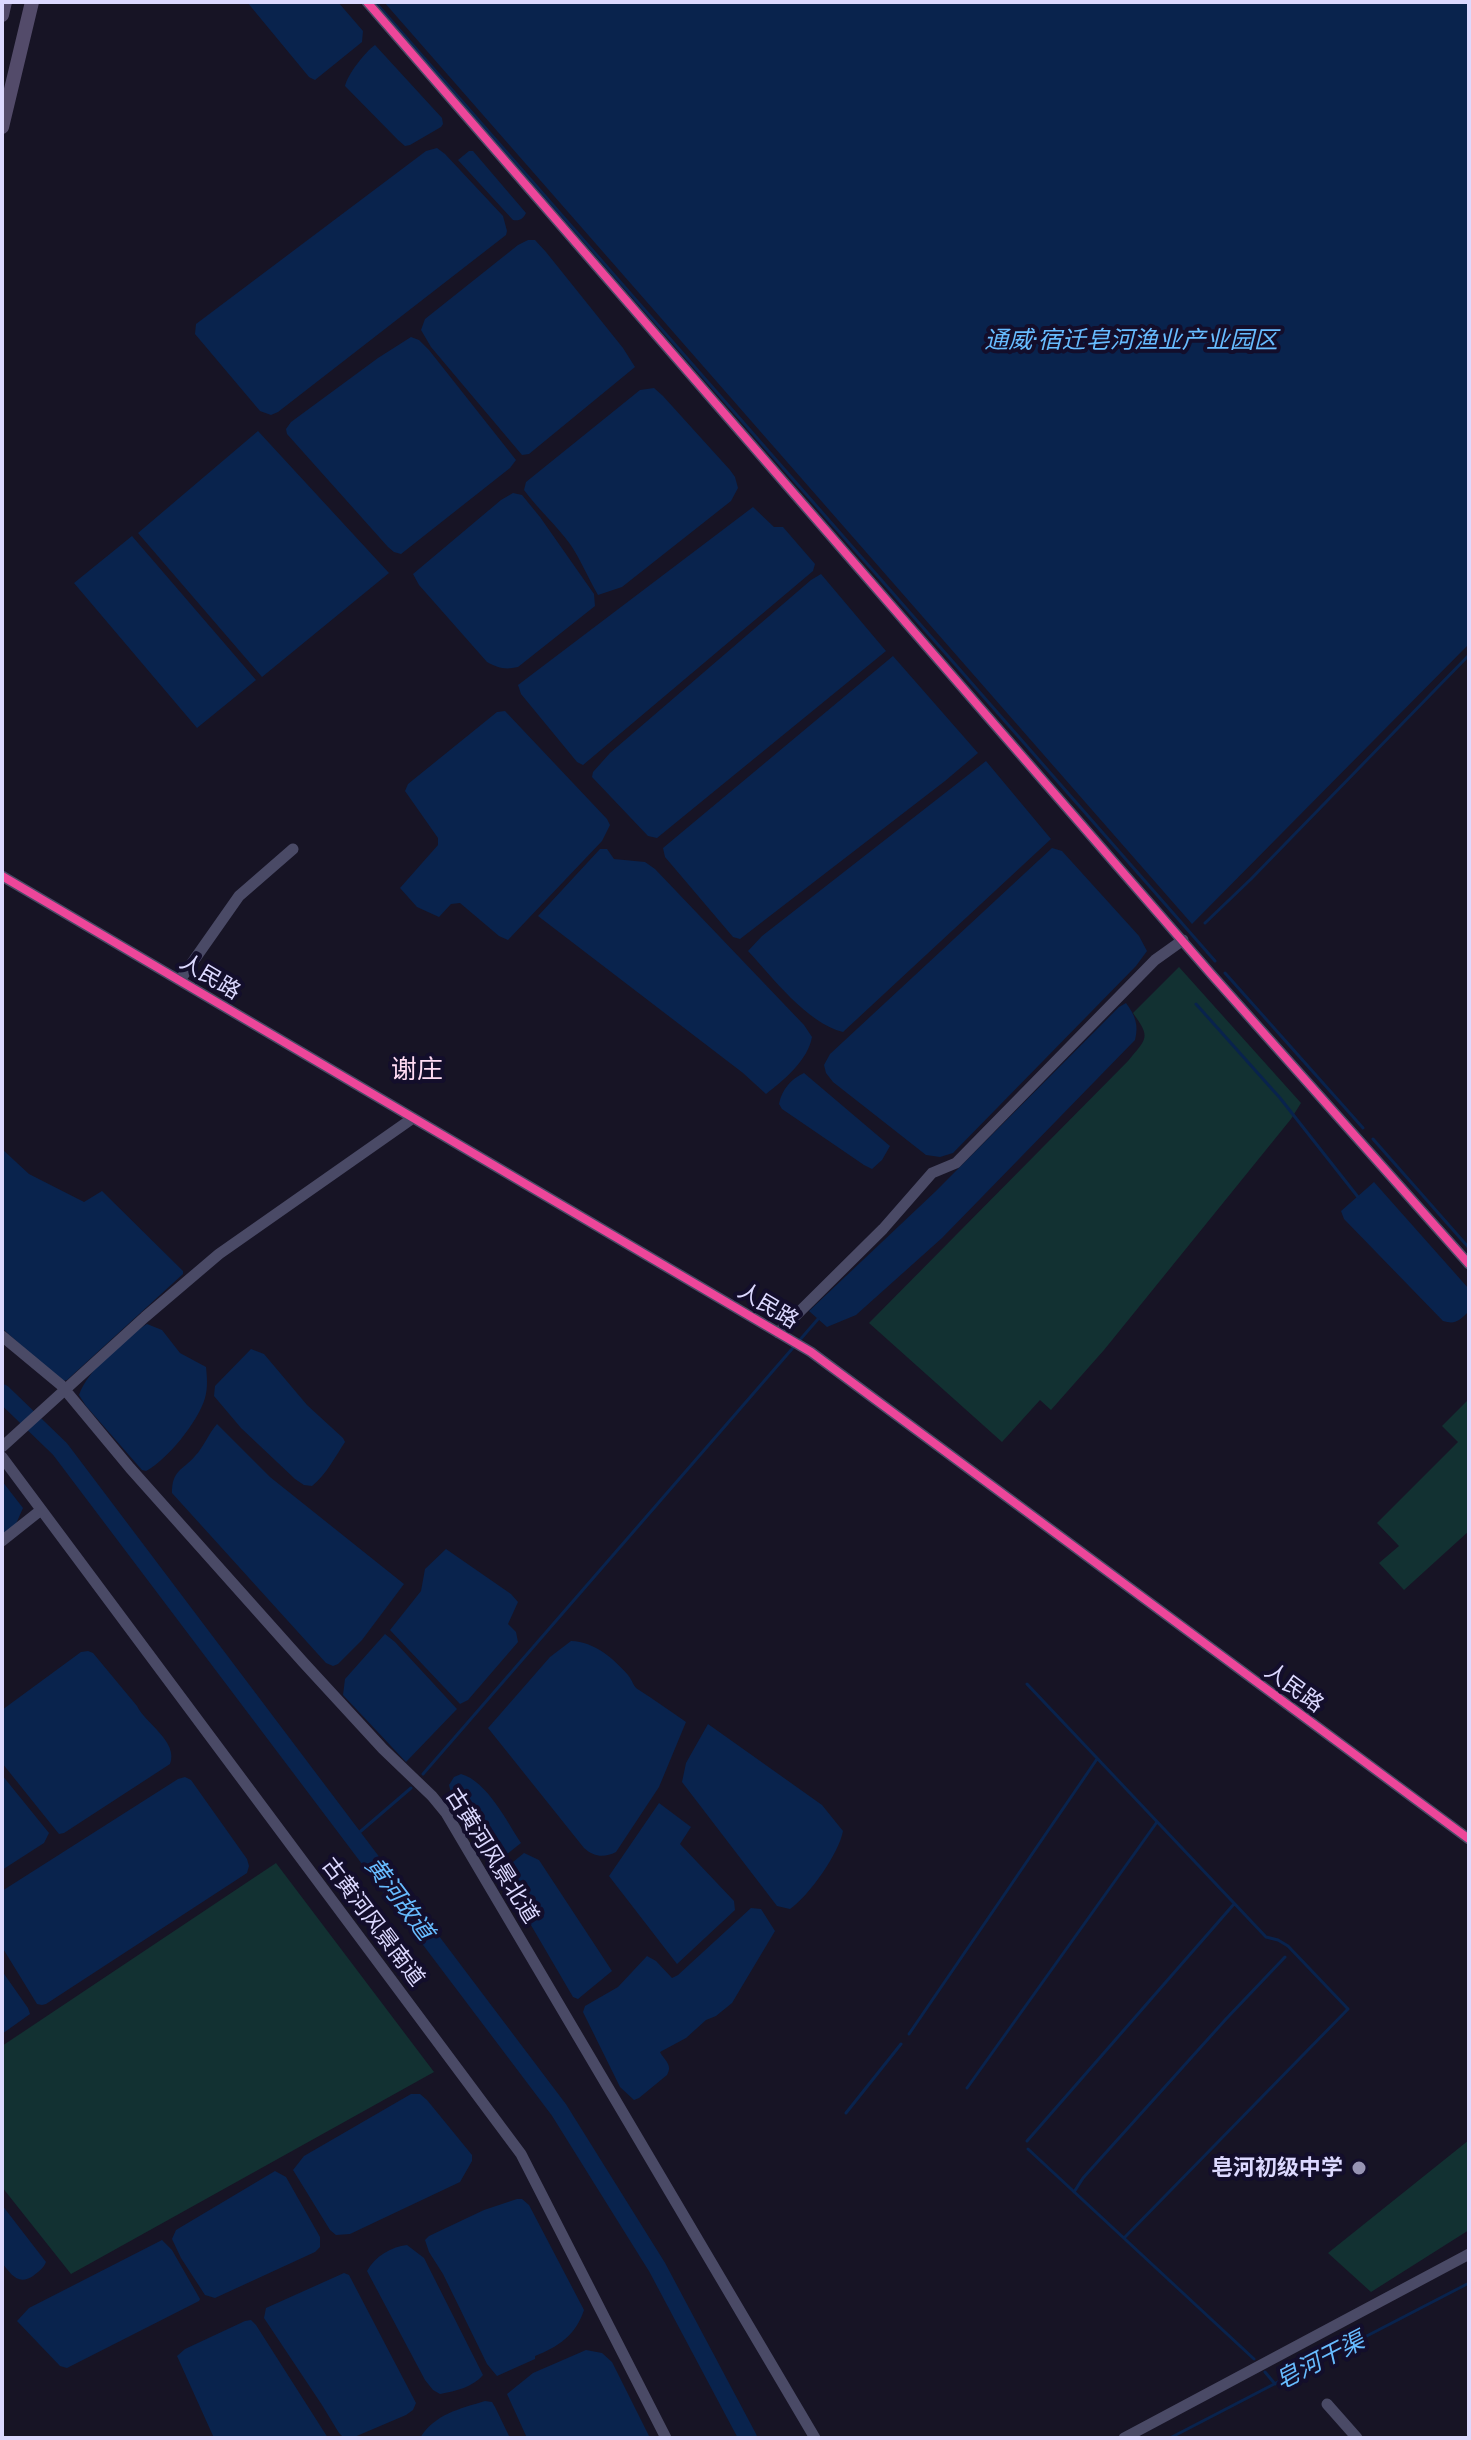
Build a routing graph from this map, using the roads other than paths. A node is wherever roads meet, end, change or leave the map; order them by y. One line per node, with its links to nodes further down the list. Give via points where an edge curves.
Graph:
1 (5, 2): 4 (main road)
2 (32, 2): 5 (main road)
3 (367, 2): 8 (street)
4 (2, 15)
5 (2, 127)
6 (293, 849): 9 (street, via 239,896)
7 (2, 876): 9 (street, 人民路)
8 (1183, 940): 11 (street); 12 (street, via 1149,966 956,1163 932,1173)
9 (180, 980): 10 (street, 人民路)
10 (413, 1118): 12 (street, 人民路); 14 (street, via 219,1254)
11 (1469, 1264)
12 (778, 1333): 19 (street, 人民路)
13 (2, 1336): 14 (street, 古黄河风景北道)
14 (62, 1393): 15 (street); 23 (street, 古黄河风景北道, via 446,1813)
15 (2, 1446)
16 (2, 1457): 17 (street, 古黄河风景南道)
17 (41, 1510): 18 (street); 22 (street, 古黄河风景南道, via 521,2154)
18 (2, 1541)
19 (1469, 1839)
20 (1469, 2254): 24 (street)
21 (1327, 2404): 25 (street)
22 (666, 2438)
23 (815, 2438)
24 (1124, 2438)
25 (1357, 2438)

